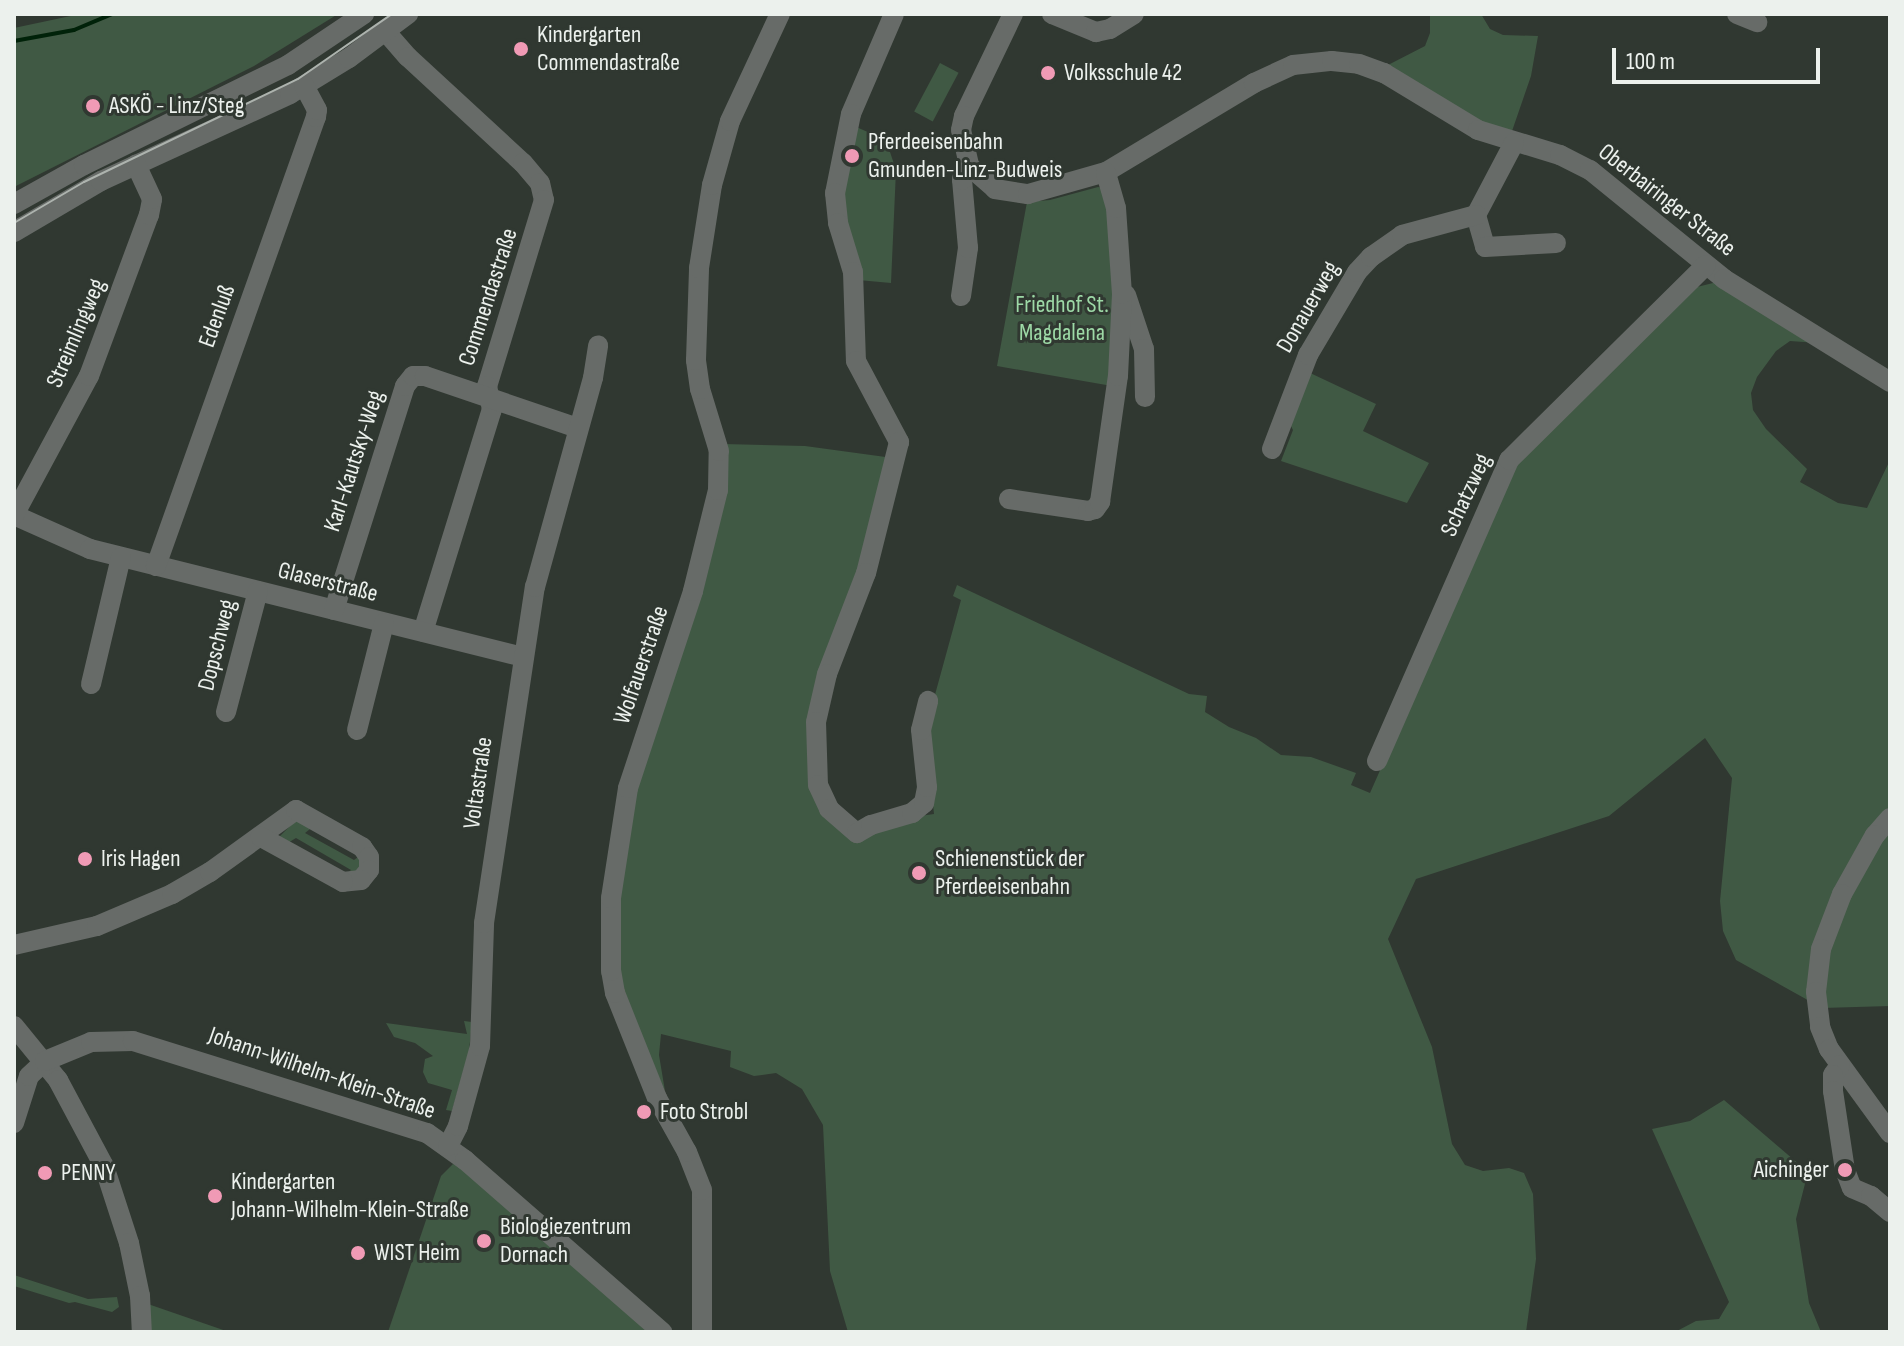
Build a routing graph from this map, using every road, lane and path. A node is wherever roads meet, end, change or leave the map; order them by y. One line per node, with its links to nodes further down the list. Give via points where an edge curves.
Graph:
1 (364, 14): 16 (street, via 288,65)
2 (408, 14): 10 (street)
3 (780, 14): 55 (street, Wolfauerstraße, via 730,121 712,185 698,281 696,360 719,451 718,490 693,591 628,788 611,898 615,993 702,1190)
4 (894, 14): 39 (street, via 851,114 835,193 853,272 856,361 891,423 899,450 863,584 827,674 816,722 818,785 829,809 857,833 912,813 924,803 921,730)
5 (1013, 14): 14 (street, via 964,116 961,142)
6 (1052, 14): 7 (street, via 1096,32)
7 (1134, 14)
8 (1737, 14): 9 (street)
9 (1757, 22)
10 (386, 32): 11 (street); 26 (street, Commendastraße, via 523,163 543,192 542,212 487,386)
11 (304, 86): 13 (street); 32 (street, Edenluß, via 316,117)
12 (1514, 143): 15 (street, Oberbairinger Straße, via 1464,124 1384,73 1332,61 1273,73); 17 (street); 20 (street, Oberbairinger Straße, via 1560,155 1590,170)
13 (136, 165): 18 (street); 30 (street, Streimlingweg, via 152,199 149,215 89,376)
14 (969, 166): 15 (street, Oberbairinger Straße, via 987,184 1014,194); 22 (street, via 962,173 968,248)
15 (1106, 172): 21 (street, via 1116,208)
16 (14, 204)
17 (1476, 215): 19 (street, via 1485,247); 28 (street, Donauerweg, via 1402,235 1357,272 1308,355)
18 (14, 232)
19 (1556, 243)
20 (1706, 265): 24 (street, Oberbairinger Straße); 42 (street, Schatzweg, via 1509,460)
21 (1122, 294): 25 (street, via 1130,299 1144,349); 29 (street, via 1118,376 1100,502 1088,511)
22 (961, 296)
23 (598, 345): 27 (street, Voltastraße)
24 (1890, 382)
25 (1145, 397)
26 (490, 399): 27 (street); 34 (street, Karl-Kautsky-Weg, via 425,376 413,376 405,386); 36 (street, Commendastraße, via 492,409)
27 (578, 428): 37 (street, Voltastraße, via 544,548)
28 (1272, 449)
29 (1009, 499)
30 (14, 515): 31 (street, Glaserstraße, via 75,544)
31 (121, 557): 32 (street, Glaserstraße); 38 (street)
32 (156, 566): 33 (street, Glaserstraße)
33 (258, 591): 34 (street, Glaserstraße); 40 (street, Dopschweg)
34 (334, 610): 35 (street, Glaserstraße)
35 (384, 623): 36 (street, Glaserstraße); 41 (street)
36 (423, 632): 37 (street, Glaserstraße)
37 (522, 657): 51 (street, Voltastraße, via 484,923 480,1046)
38 (91, 684)
39 (928, 701)
40 (226, 712)
41 (357, 730)
42 (1377, 761)
43 (1890, 818): 48 (street, via 1857,863 1821,949 1816,1012)
44 (261, 837): 44 (street, via 343,882 361,880 369,870 362,847 296,810); 45 (street, via 183,888 128,914 65,936)
45 (14, 945)
46 (14, 1026): 47 (street)
47 (45, 1061): 49 (street, via 29,1076); 51 (street, Johann-Wilhelm-Klein-Straße, via 91,1042 154,1045 427,1133); 53 (street, via 104,1166 129,1243)
48 (1840, 1065): 50 (street); 52 (street, via 1833,1075 1833,1091 1845,1170 1852,1188)
49 (14, 1123)
50 (1890, 1133)
51 (448, 1146): 54 (street, Johann-Wilhelm-Klein-Straße)
52 (1890, 1212)
53 (142, 1332)
54 (662, 1332)
55 (702, 1332)

